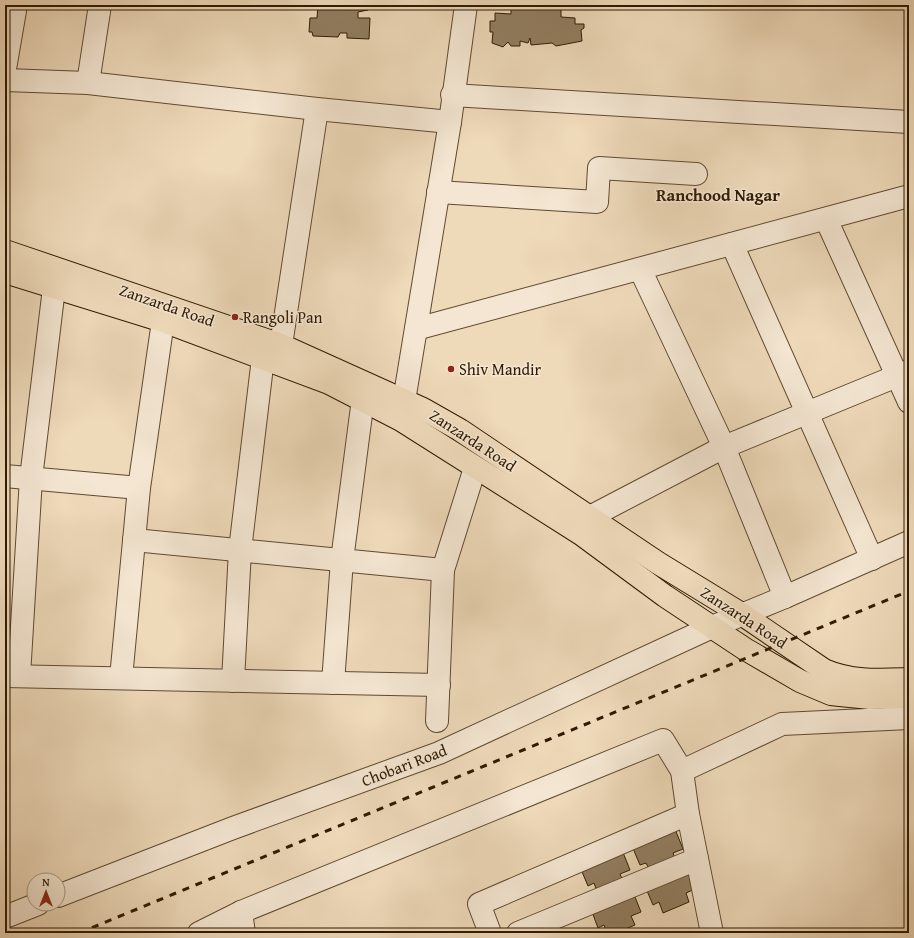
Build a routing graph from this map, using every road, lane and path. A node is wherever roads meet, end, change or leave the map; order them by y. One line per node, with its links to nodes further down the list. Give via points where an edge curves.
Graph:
1 (16, 5): 4 (street)
2 (100, 5): 6 (street)
3 (466, 5): 7 (street)
4 (5, 69)
5 (5, 80): 6 (street)
6 (88, 83): 8 (street)
7 (452, 95): 9 (street); 10 (street)
8 (317, 110): 9 (street); 22 (street)
9 (450, 122): 12 (street)
10 (909, 122)
11 (696, 174): 12 (street, via 599,168 597,202)
12 (438, 192): 21 (street)
13 (909, 196): 14 (street)
14 (826, 219): 15 (street); 24 (street)
15 (732, 244): 17 (street); 28 (street)
16 (5, 251): 22 (main road, Zanzarda Road)
17 (640, 269): 21 (street); 29 (street)
18 (5, 272): 19 (main road)
19 (54, 288): 20 (main road); 32 (street)
20 (163, 322): 23 (main road); 33 (street)
21 (416, 329): 27 (street)
22 (281, 345): 27 (main road, Zanzarda Road)
23 (263, 358): 25 (main road, via 330,383); 37 (street)
24 (903, 373): 26 (street); 28 (street)
25 (363, 399): 27 (main road); 39 (street)
26 (909, 402)
27 (402, 410): 30 (main road); 34 (main road, Zanzarda Road, via 460,430)
28 (806, 413): 29 (street); 38 (street)
29 (724, 447): 34 (street); 41 (street)
30 (475, 468): 40 (street); 43 (main road, via 581,534)
31 (5, 476): 32 (street)
32 (31, 478): 33 (street); 44 (street)
33 (139, 488): 35 (street)
34 (590, 517): 42 (main road, Zanzarda Road, via 658,563)
35 (134, 540): 37 (street); 45 (street)
36 (909, 542): 38 (street, Chobari Road)
37 (240, 550): 39 (street); 47 (street)
38 (872, 559): 41 (street, Chobari Road)
39 (342, 560): 40 (street); 48 (street)
40 (443, 570): 49 (street)
41 (785, 597): 42 (street, Chobari Road)
42 (743, 614): 43 (street, Chobari Road); 46 (main road, Zanzarda Road, via 835,675 864,681)
43 (712, 627): 50 (main road, via 800,681 831,694 870,698); 56 (street, Chobari Road, via 439,753 233,828)
44 (12, 676): 45 (street)
45 (121, 678): 47 (street)
46 (909, 679)
47 (233, 681): 48 (street)
48 (333, 683): 49 (street)
49 (439, 685): 52 (street)
50 (909, 697)
51 (909, 718): 53 (street, via 782,724)
52 (437, 720)
53 (682, 771): 54 (street); 59 (street, via 664,740)
54 (688, 814): 55 (street); 61 (street, via 478,904)
55 (697, 859): 62 (street); 63 (street)
56 (66, 893)
57 (26, 909): 58 (street)
58 (5, 917)
59 (243, 923): 60 (street)
60 (199, 933)
61 (490, 933)
62 (518, 933)
63 (712, 933)

